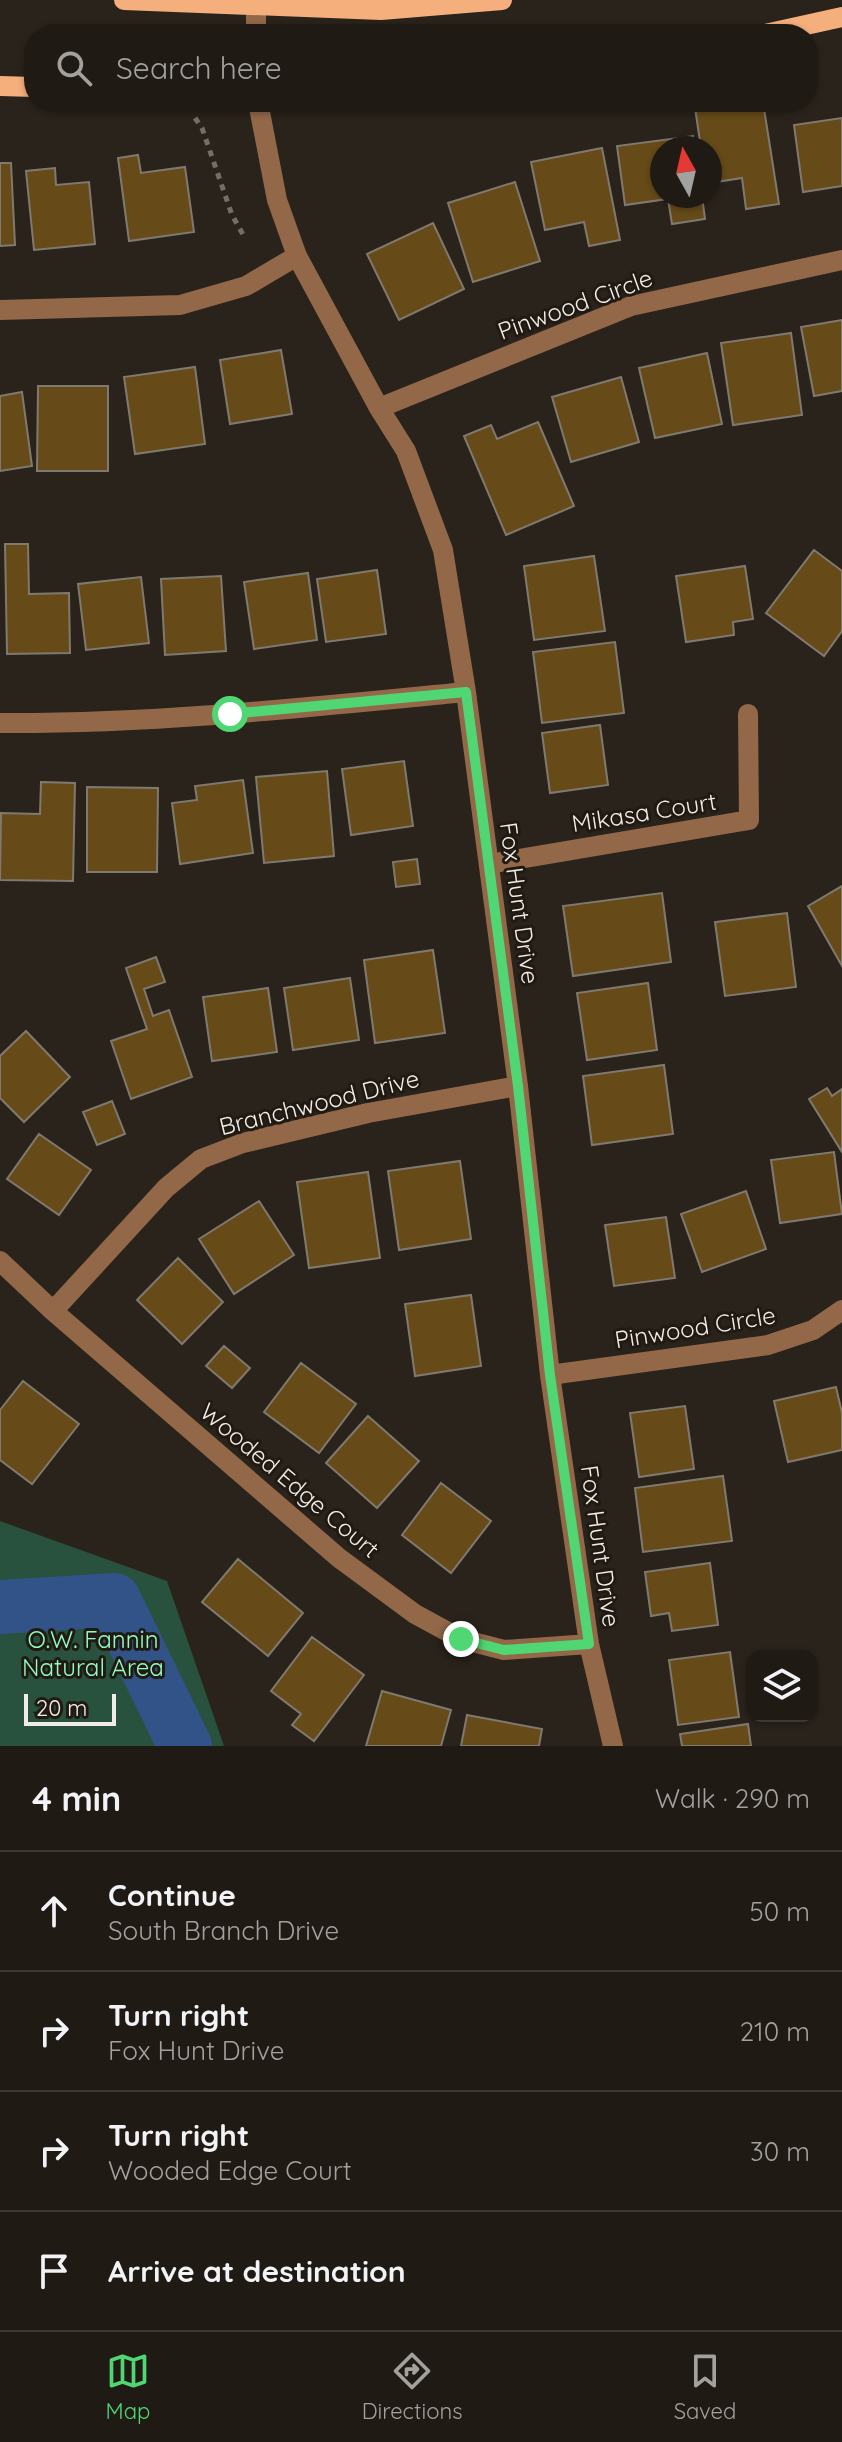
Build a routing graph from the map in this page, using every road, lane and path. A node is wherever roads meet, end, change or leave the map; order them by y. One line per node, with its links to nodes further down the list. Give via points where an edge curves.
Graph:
1 (124, 0): 3 (main road)
2 (502, 0): 3 (main road, via 381,10)
3 (256, 3): 5 (street)
4 (842, 17): 6 (main road)
5 (256, 24)
6 (810, 24)
7 (0, 86): 8 (main road)
8 (24, 87)
9 (260, 112): 12 (street, Fox Hunt Drive, via 277,200)
10 (195, 118): 11 (path)
11 (245, 238)
12 (297, 256): 14 (street, via 246,286 180,305); 15 (street, Fox Hunt Drive)
13 (842, 260): 15 (street, Pinwood Circle, via 631,306)
14 (0, 310)
15 (379, 408): 16 (street, Fox Hunt Drive, via 406,451 443,550)
16 (466, 692): 18 (street, via 230,714); 19 (street, Fox Hunt Drive)
17 (748, 714): 19 (street, Mikasa Court, via 749,820)
18 (0, 723)
19 (489, 864): 20 (street, Fox Hunt Drive)
20 (518, 1086): 23 (street, Branchwood Drive, via 368,1113 243,1143 201,1159 166,1188); 24 (street, Fox Hunt Drive)
21 (0, 1261): 23 (street, Wooded Edge Court)
22 (842, 1310): 24 (street, Pinwood Circle, via 813,1330 768,1345)
23 (53, 1311): 25 (street, Wooded Edge Court, via 339,1558 415,1614 461,1639 504,1650)
24 (550, 1375): 25 (street, Fox Hunt Drive)
25 (589, 1644): 26 (street, Fox Hunt Drive)
26 (613, 1746)

